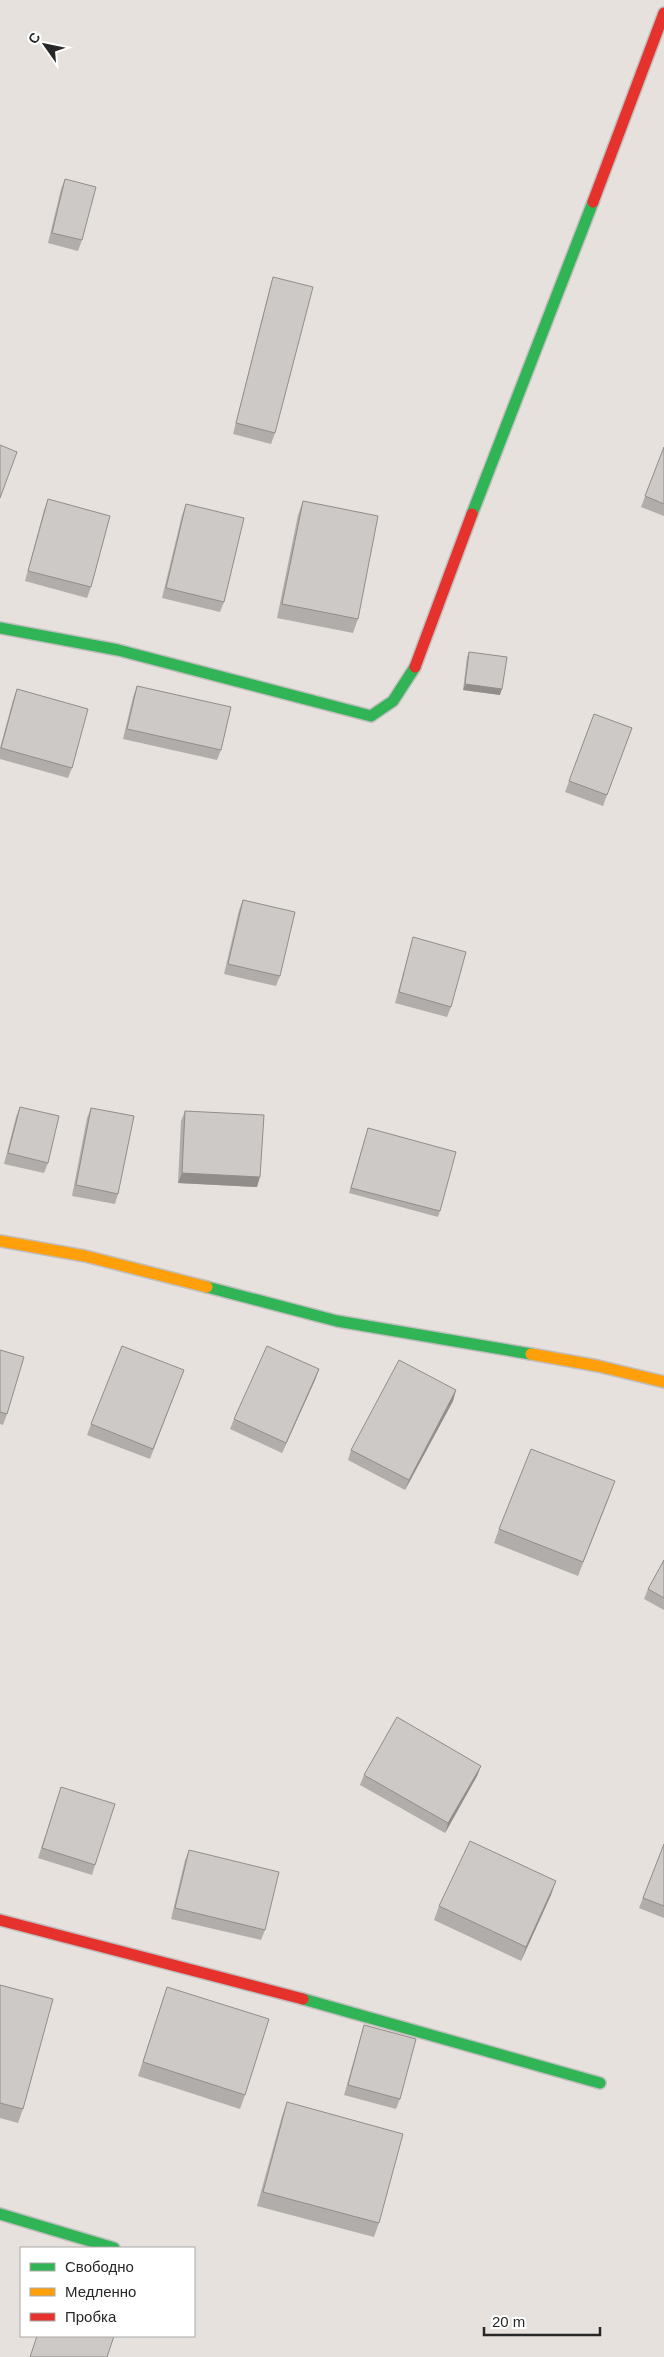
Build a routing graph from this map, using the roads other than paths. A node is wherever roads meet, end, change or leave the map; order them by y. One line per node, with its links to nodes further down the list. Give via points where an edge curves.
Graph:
1 (664, 14): 2 (street, via 412,674 393,701 371,716 118,650)
2 (0, 628)
3 (0, 1241): 4 (street, via 85,1256 337,1321 598,1366)
4 (664, 1382)
5 (0, 1920): 6 (street, via 270,1989)
6 (600, 2083)
7 (0, 2214): 8 (street)
8 (111, 2247)

